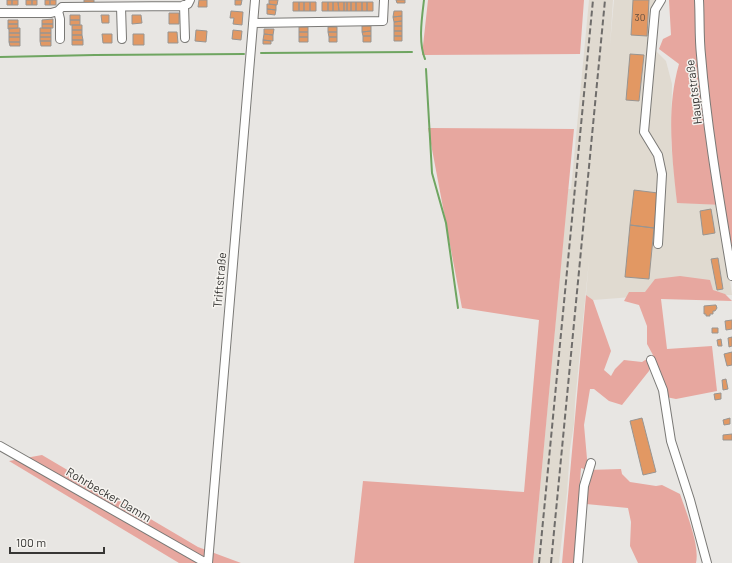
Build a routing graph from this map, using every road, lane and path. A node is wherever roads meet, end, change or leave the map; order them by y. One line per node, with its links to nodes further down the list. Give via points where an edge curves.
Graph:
1 (255, 0): 9 (street, Triftstraße)
2 (384, 0): 9 (street, via 383,21)
3 (661, 0): 13 (street, via 655,10 644,132 658,155 662,174)
4 (699, 0): 14 (street, Hauptstraße, via 705,94)
5 (187, 3): 7 (street); 10 (street)
6 (61, 6): 7 (street); 8 (street, via 51,13); 11 (street)
7 (121, 7): 12 (street)
8 (0, 13)
9 (253, 23): 18 (street, Triftstraße)
10 (185, 38)
11 (60, 39)
12 (122, 39)
13 (658, 244)
14 (732, 276)
15 (651, 360): 20 (street, via 663,390 671,441)
16 (0, 446): 18 (street, Rohrbecker Damm)
17 (591, 463): 19 (street, via 584,486)
18 (207, 563)
19 (578, 563)
20 (707, 563)

